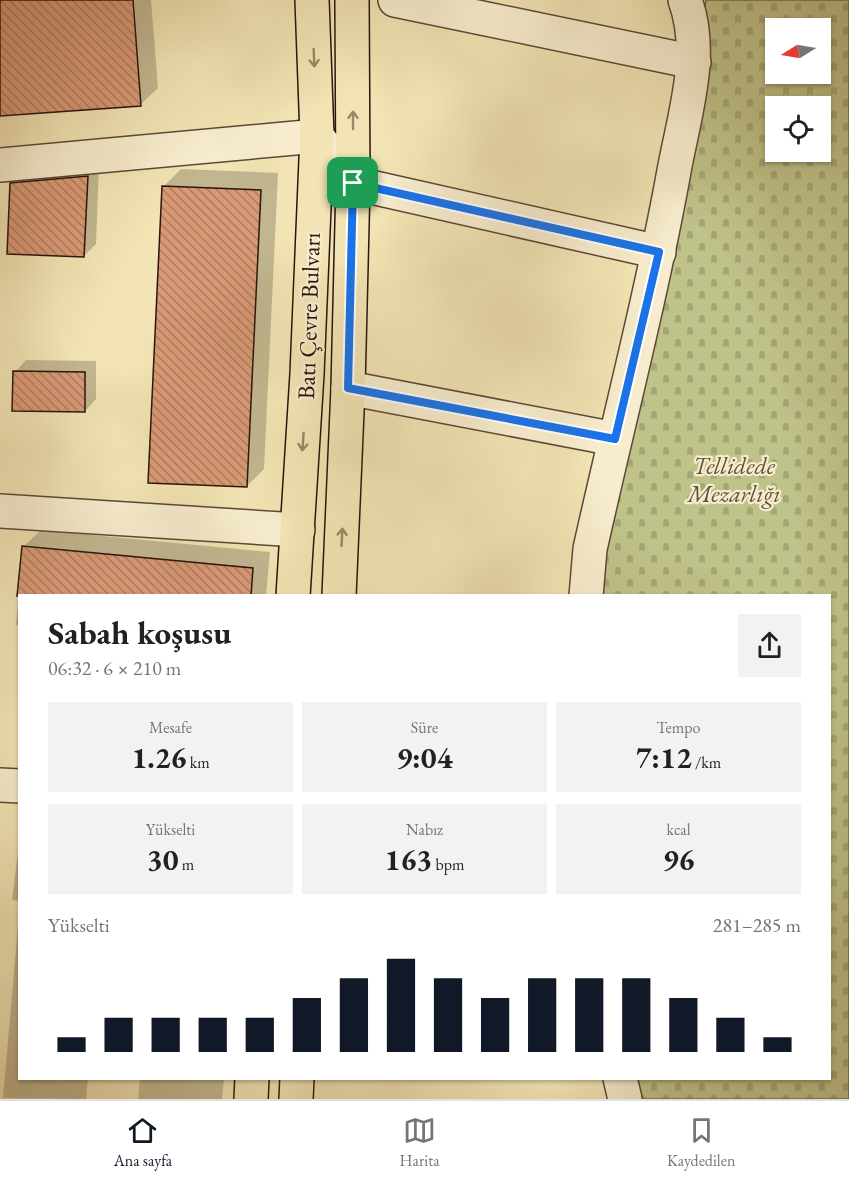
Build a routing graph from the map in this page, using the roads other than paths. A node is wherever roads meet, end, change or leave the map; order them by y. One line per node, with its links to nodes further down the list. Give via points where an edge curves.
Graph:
1 (312, 0): 6 (main road, Batı Çevre Bulvarı, one-way to 6)
2 (352, 0): 8 (main road, Batı Çevre Bulvarı, one-way to 2)
3 (395, 0): 5 (street)
4 (685, 0): 5 (street)
5 (694, 63): 9 (street)
6 (317, 136): 7 (street); 8 (street); 13 (main road, Batı Çevre Bulvarı, one-way to 13)
7 (0, 165)
8 (353, 183): 9 (street); 10 (main road, Batı Çevre Bulvarı)
9 (659, 252): 11 (street)
10 (348, 388): 11 (street); 15 (main road, Batı Çevre Bulvarı, one-way to 10)
11 (615, 439): 16 (street, via 590,549)
12 (0, 511): 13 (street)
13 (298, 530): 14 (main road, Batı Çevre Bulvarı)
14 (293, 594)
15 (339, 594)
16 (586, 594)
17 (0, 784): 18 (street)
18 (18, 786)
19 (252, 1080): 22 (main road)
20 (297, 1080): 23 (main road)
21 (620, 1080): 24 (street)
22 (250, 1099)
23 (296, 1099)
24 (625, 1099)

